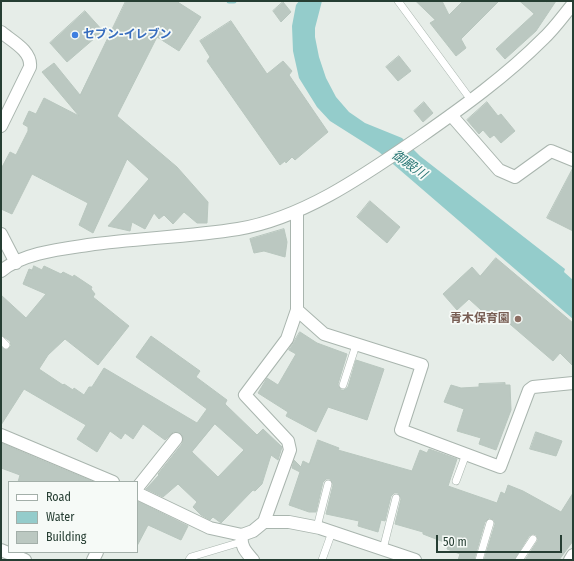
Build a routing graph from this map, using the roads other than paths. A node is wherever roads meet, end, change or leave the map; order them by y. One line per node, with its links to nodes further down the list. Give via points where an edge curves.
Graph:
1 (398, 1): 4 (lane)
2 (573, 4): 4 (street, via 545,38 510,71)
3 (1, 32): 6 (street, via 28,54 31,60)
4 (471, 100): 5 (street)
5 (451, 115): 7 (street, via 499,170 507,175 515,177 551,151); 8 (street, via 373,169)
6 (1, 126)
7 (573, 160)
8 (297, 212): 10 (street, via 238,229 57,249); 12 (street)
9 (1, 234): 10 (street)
10 (16, 263): 11 (street)
11 (1, 271)
12 (297, 310): 13 (street, via 324,334); 25 (street, via 287,339 245,395 288,441 290,450)
13 (356, 345): 15 (lane); 18 (street, via 422,365 401,430)
14 (573, 383): 18 (street, via 533,387 529,390 500,467)
15 (343, 385)
16 (1, 435): 19 (street)
17 (176, 439): 22 (street)
18 (466, 454): 20 (lane)
19 (111, 481)
20 (456, 481)
21 (328, 484): 27 (lane)
22 (138, 487)
23 (138, 493): 29 (street, via 210,528)
24 (396, 498): 31 (lane)
25 (264, 522): 27 (street, via 289,522); 29 (street)
26 (490, 523): 39 (lane)
27 (316, 528): 28 (street)
28 (332, 532): 31 (street); 37 (lane)
29 (241, 538): 35 (lane); 36 (street, via 243,549)
30 (533, 538): 40 (lane)
31 (383, 549): 38 (street)
32 (8, 553): 34 (street)
33 (573, 555): 41 (street)
34 (25, 560)
35 (189, 560)
36 (253, 560)
37 (322, 560)
38 (415, 560)
39 (479, 560)
40 (519, 560)
41 (570, 560)

